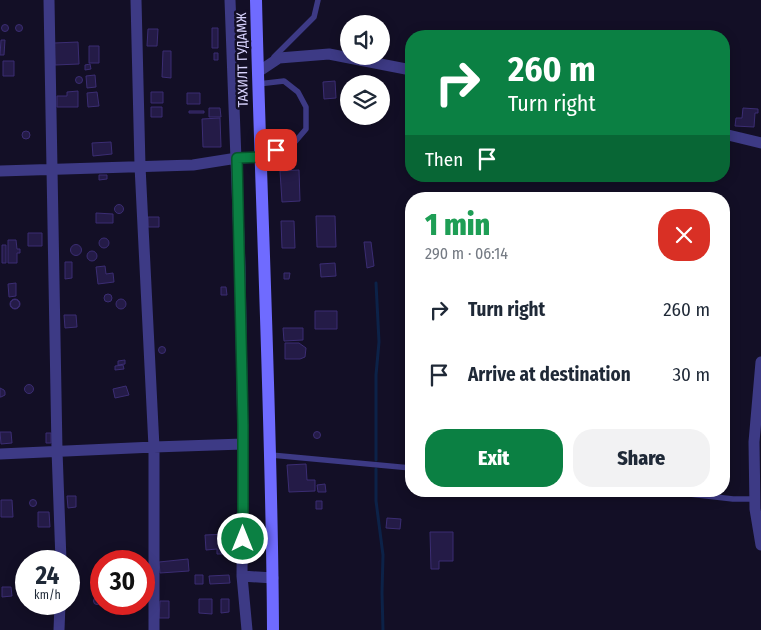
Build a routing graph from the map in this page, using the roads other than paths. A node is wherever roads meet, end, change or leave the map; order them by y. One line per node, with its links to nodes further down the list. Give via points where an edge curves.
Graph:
1 (49, 0): 13 (street)
2 (136, 0): 12 (street)
3 (230, 0): 11 (street)
4 (256, 0): 7 (main road, ТАХИЛТ ГУДАМЖ)
5 (318, 0): 7 (lane, via 314,17)
6 (405, 69): 7 (street, via 329,54 280,58)
7 (258, 78): 10 (main road, ТАХИЛТ ГУДАМЖ); 10 (lane, via 284,81 298,92 306,107 306,129 294,143)
8 (730, 135): 9 (street)
9 (761, 143)
10 (260, 157): 11 (street); 21 (main road, ТАХИЛТ ГУДАМЖ)
11 (237, 158): 12 (street, via 193,165); 17 (street)
12 (140, 166): 13 (street); 18 (street)
13 (53, 169): 14 (street); 19 (street)
14 (0, 171)
15 (761, 362): 16 (street)
16 (757, 442): 24 (street)
17 (243, 444): 18 (street); 27 (street)
18 (154, 447): 19 (street); 31 (street)
19 (57, 450): 20 (street); 26 (street)
20 (0, 454)
21 (271, 455): 22 (lane); 28 (main road, ТАХИЛТ ГУДАМЖ)
22 (405, 467)
23 (716, 497): 24 (lane)
24 (755, 499): 25 (street)
25 (760, 542)
26 (60, 550)
27 (242, 576): 28 (street); 32 (street)
28 (273, 578): 33 (main road, ТАХИЛТ ГУДАМЖ)
29 (60, 615): 30 (street)
30 (59, 630)
31 (154, 630)
32 (247, 630)
33 (273, 630)

